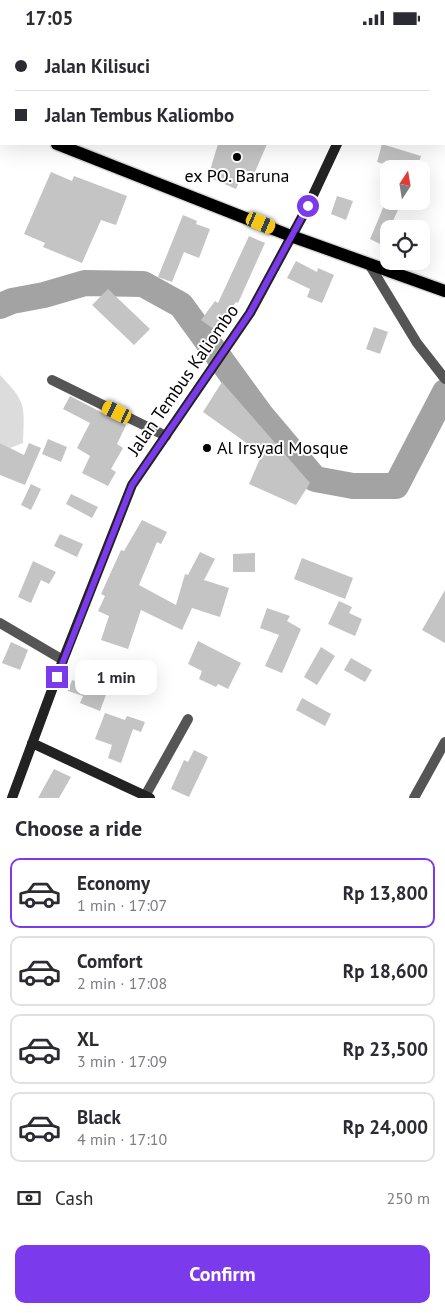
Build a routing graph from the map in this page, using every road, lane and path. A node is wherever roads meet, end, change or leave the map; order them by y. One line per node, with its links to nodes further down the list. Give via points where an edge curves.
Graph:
1 (60, 145): 3 (main road)
2 (337, 145): 3 (main road, Jalan Tembus Kaliombo)
3 (291, 236): 4 (main road); 8 (main road, Jalan Tembus Kaliombo, via 227,350)
4 (369, 264): 5 (main road); 6 (street, via 417,343)
5 (445, 291)
6 (445, 379)
7 (52, 380): 8 (street)
8 (166, 436): 10 (main road, Jalan Tembus Kaliombo, via 132,485)
9 (0, 623): 10 (street)
10 (63, 660): 13 (main road, Jalan Tembus Kaliombo)
11 (188, 719): 14 (street)
12 (445, 742): 16 (street)
13 (32, 743): 14 (main road); 15 (main road, Jalan Tembus Kaliombo)
14 (148, 797)
15 (12, 798)
16 (414, 798)

